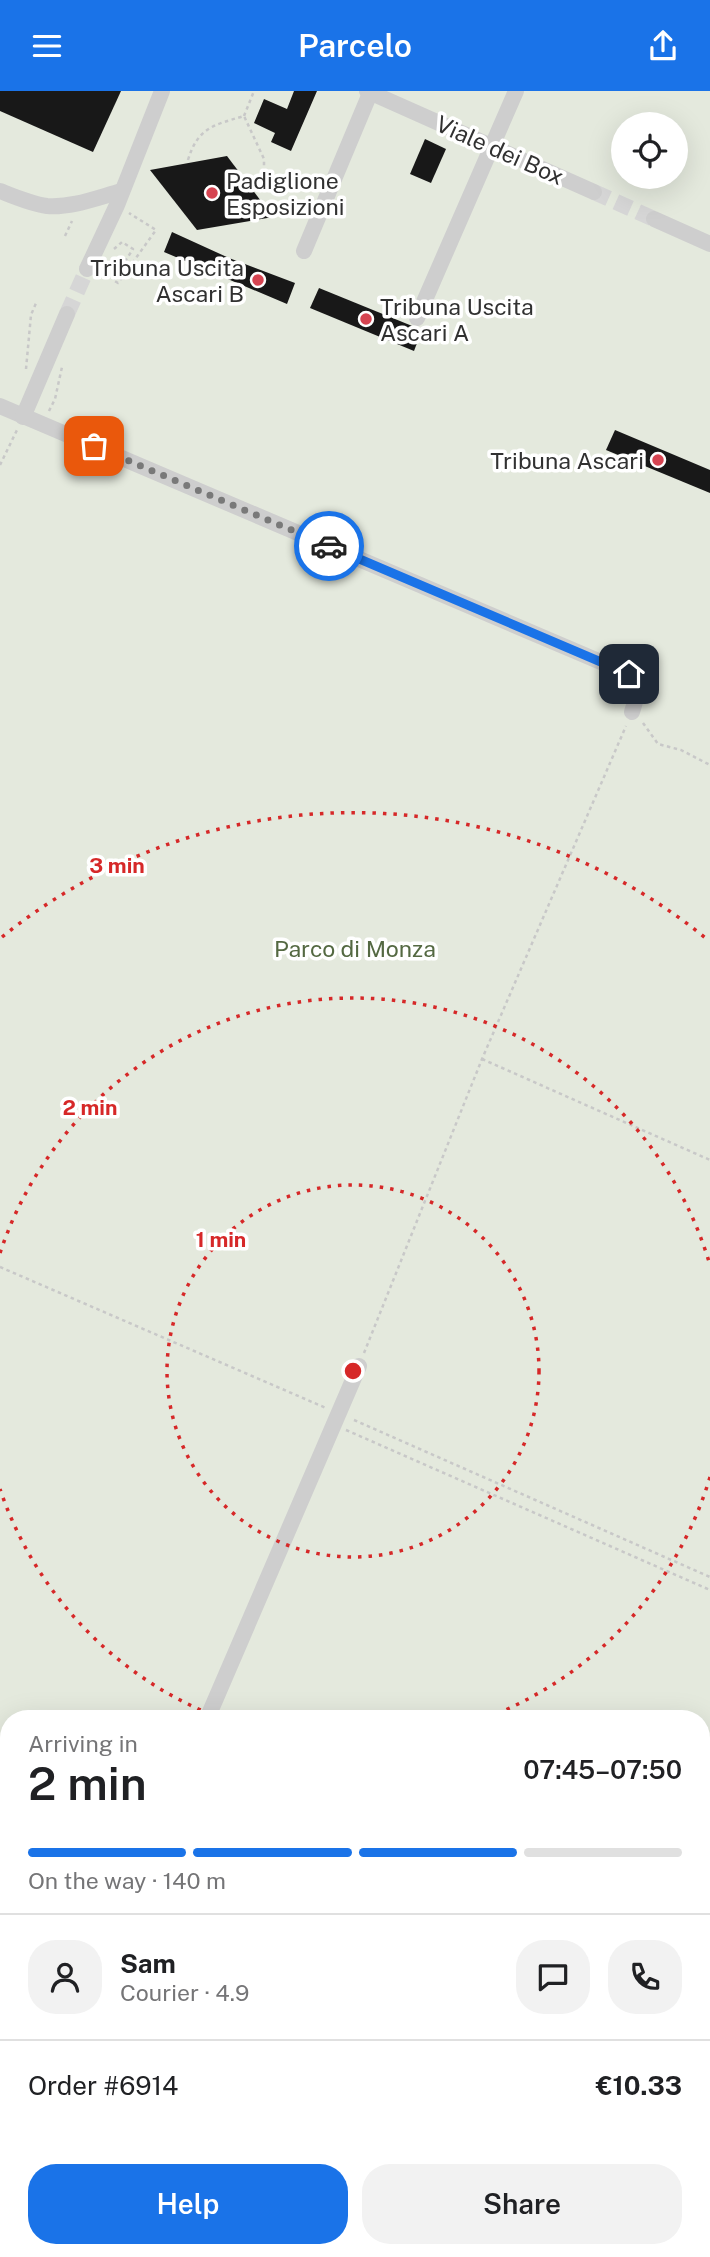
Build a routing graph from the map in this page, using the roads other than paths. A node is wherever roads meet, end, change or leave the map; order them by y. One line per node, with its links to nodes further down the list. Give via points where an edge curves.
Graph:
1 (162, 91): 7 (lane)
2 (369, 91): 4 (lane, Viale dei Box); 10 (lane)
3 (516, 91): 4 (lane)
4 (492, 146): 6 (lane, Viale dei Box); 13 (lane)
5 (0, 191): 7 (lane, via 50,206)
6 (594, 192)
7 (120, 198): 11 (lane)
8 (654, 219): 9 (lane)
9 (710, 244)
10 (304, 251)
11 (87, 269)
12 (67, 314): 15 (lane)
13 (417, 319)
14 (0, 407): 15 (lane)
15 (23, 417): 16 (lane, via 629,674 640,685)
16 (632, 712)
17 (359, 1366): 18 (lane)
18 (210, 1710)

